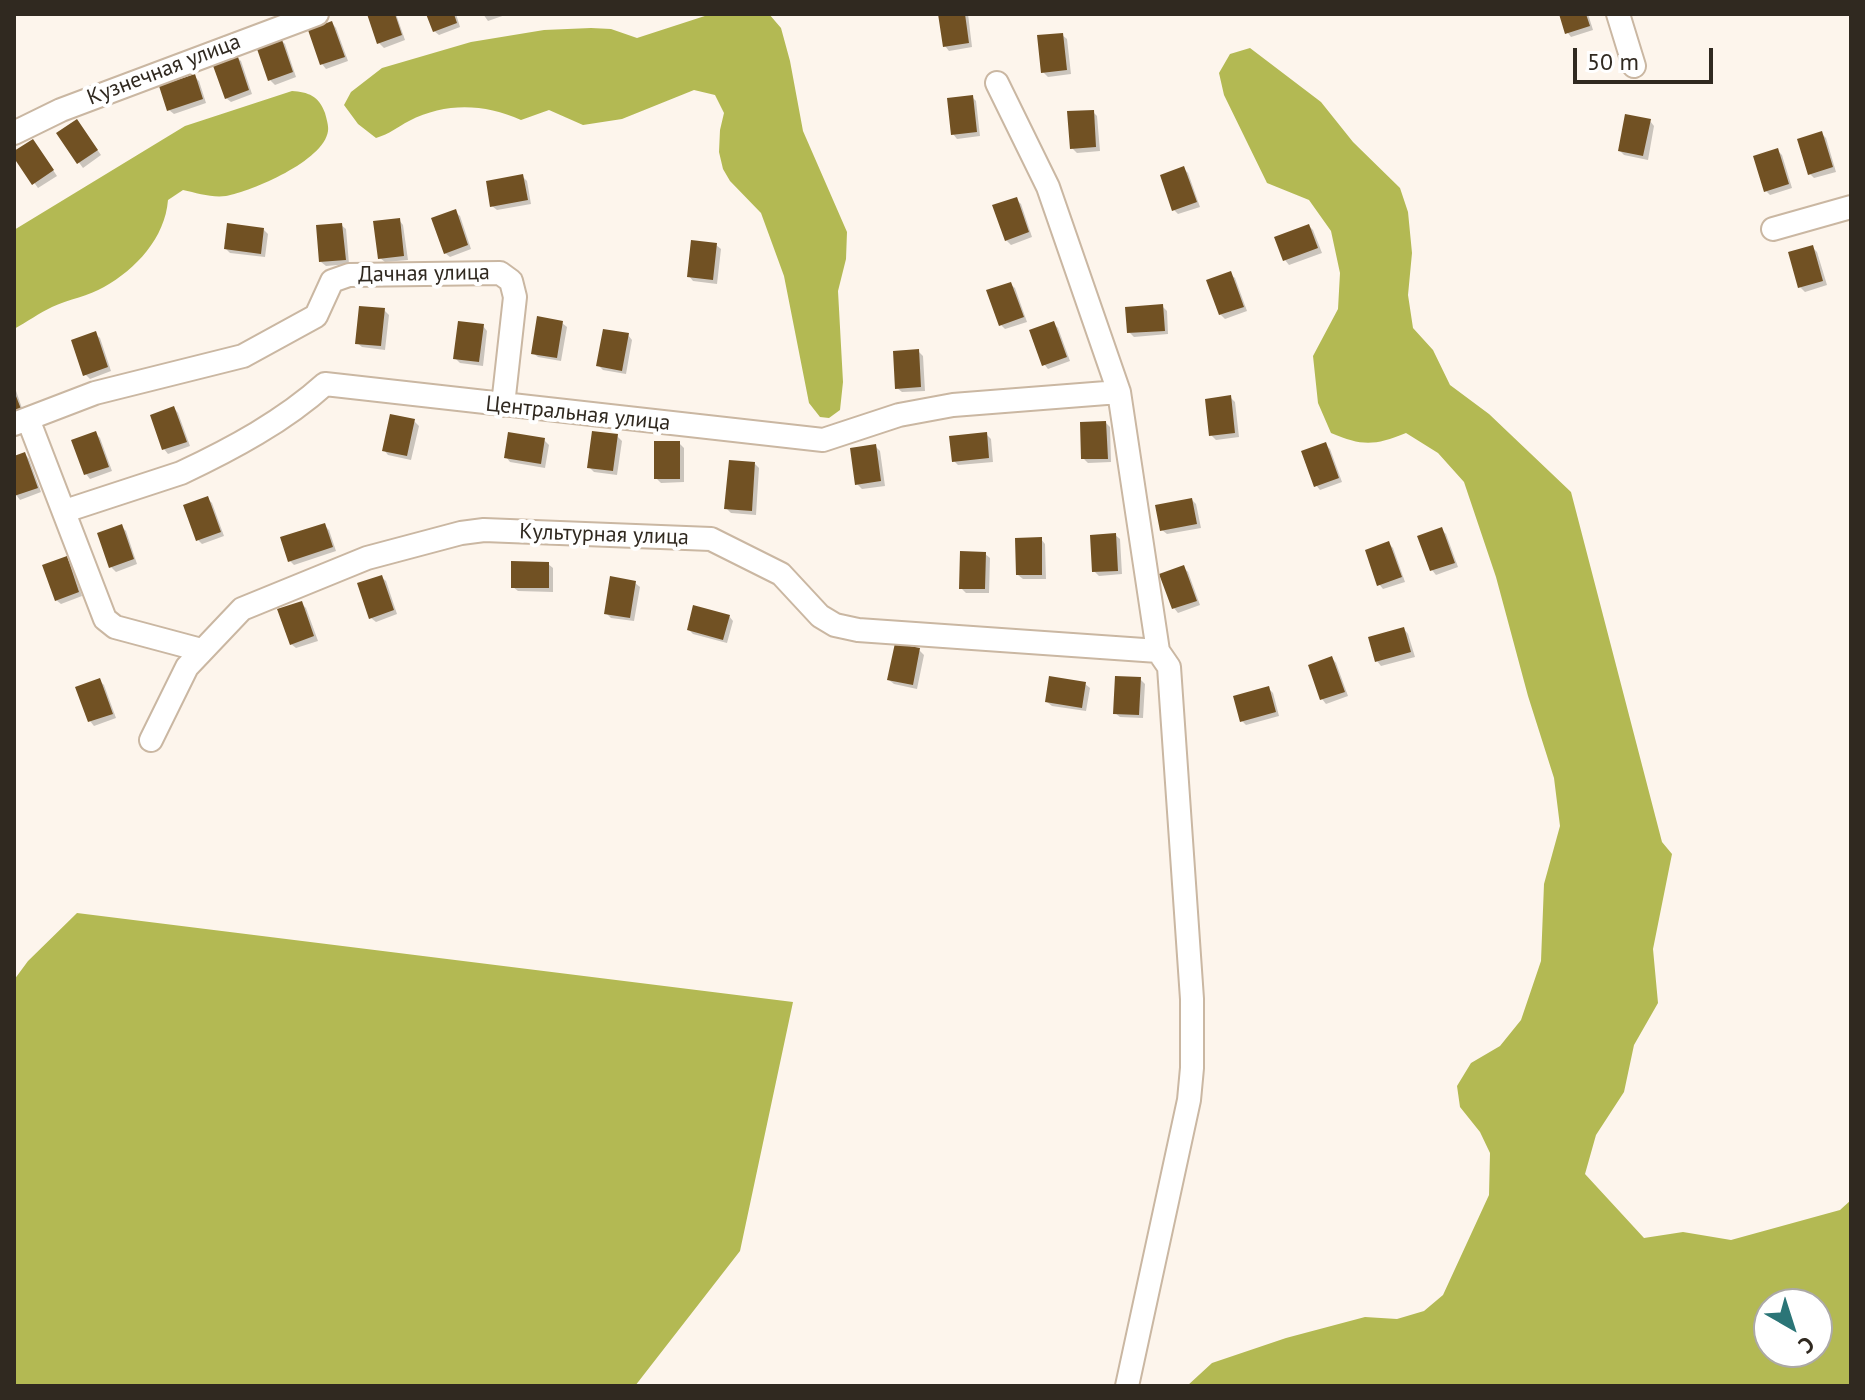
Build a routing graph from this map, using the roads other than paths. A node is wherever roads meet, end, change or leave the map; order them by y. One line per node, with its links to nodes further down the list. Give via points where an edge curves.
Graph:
1 (317, 14): 5 (street, Кузнечная улица, via 61,110)
2 (1618, 14): 3 (street)
3 (1634, 66)
4 (997, 83): 8 (street, via 1048,187)
5 (14, 133)
6 (1851, 207): 7 (street)
7 (1773, 229)
8 (1119, 392): 9 (street, Центральная улица, via 940,408 899,415 823,440); 13 (street)
9 (503, 405): 10 (street, Дачная улица, via 515,297 511,281 500,273 349,275 332,281 316,316 243,356 95,393); 11 (street, Центральная улица, via 325,384 293,411 190,469)
10 (21, 421): 11 (street)
11 (65, 511): 12 (street, via 105,619 115,627)
12 (201, 650): 13 (street, Культурная улица, via 242,609 367,558 484,530 711,539 781,574 820,616 858,630); 14 (street, Культурная улица)
13 (1158, 651): 15 (street, via 1169,667 1171,686 1192,1068)
14 (151, 740)
15 (1127, 1386)

